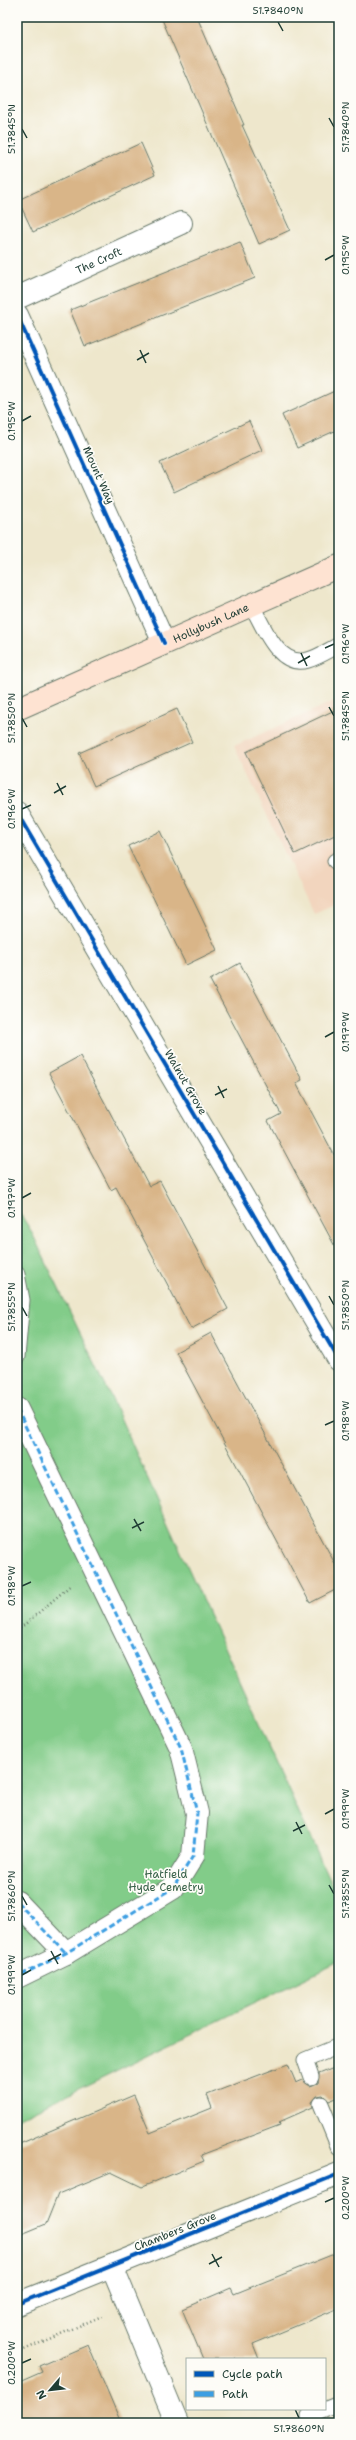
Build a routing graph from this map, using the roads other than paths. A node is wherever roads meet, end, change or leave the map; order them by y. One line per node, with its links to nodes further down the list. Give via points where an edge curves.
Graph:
1 (181, 223): 2 (street, The Croft)
2 (17, 298)
3 (17, 315): 6 (street, Mount Way)
4 (339, 566): 5 (street, Hollybush Lane)
5 (252, 604): 6 (street, Hollybush Lane); 7 (lane, via 278,651 291,660 307,660)
6 (164, 643): 8 (street, Hollybush Lane)
7 (339, 645)
8 (17, 709)
9 (17, 813): 12 (street, Walnut Grove)
10 (17, 1274): 11 (lane, via 22,1300)
11 (17, 1357)
12 (339, 1360)
13 (17, 1409): 15 (street, via 181,1748 197,1813 193,1856 172,1888)
14 (17, 1902): 15 (street)
15 (66, 1953): 16 (street)
16 (17, 1976)
17 (339, 2046): 18 (lane, via 305,2060)
18 (311, 2077)
19 (321, 2104): 20 (lane)
20 (339, 2148)
21 (339, 2174): 22 (street, Chambers Grove)
22 (112, 2266): 23 (street, Chambers Grove); 28 (street)
23 (17, 2304)
24 (339, 2404): 25 (lane)
25 (326, 2409)
26 (324, 2410): 27 (lane)
27 (310, 2416)
28 (177, 2423)

